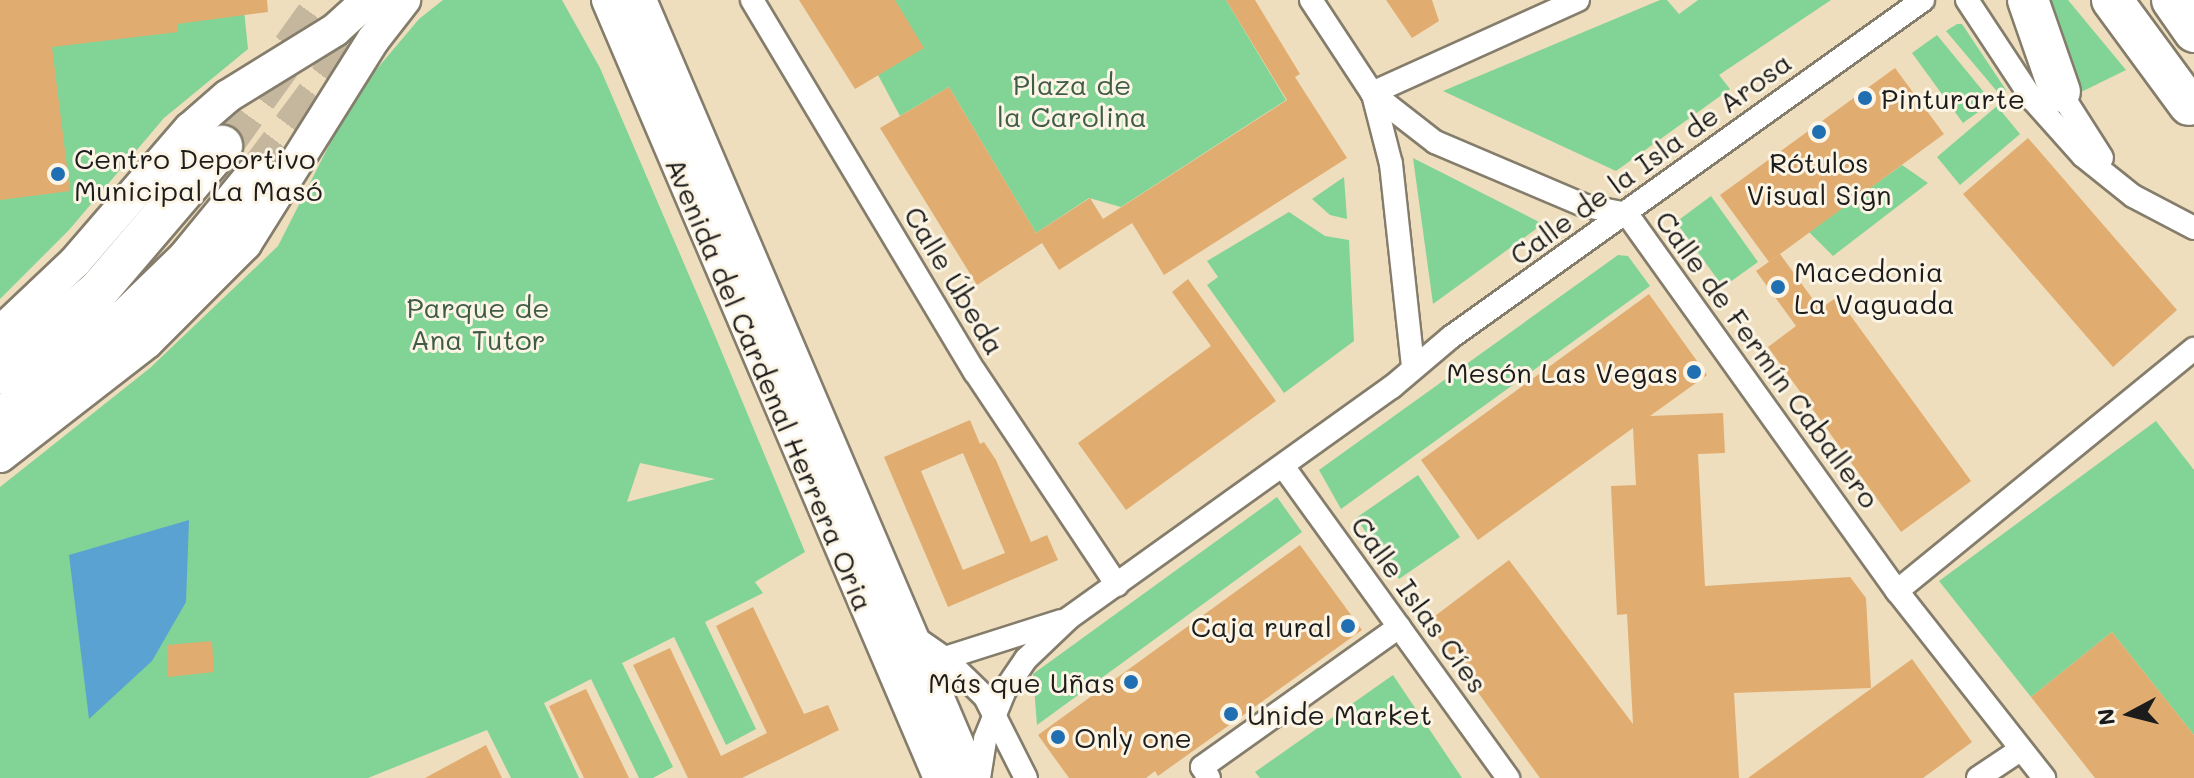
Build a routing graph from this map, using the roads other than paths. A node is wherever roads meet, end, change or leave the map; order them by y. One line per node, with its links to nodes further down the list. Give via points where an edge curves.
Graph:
1 (368, 0): 26 (main road, via 335,30 228,96 190,129 75,262)
2 (404, 0): 31 (main road, via 373,40 245,244 147,342)
3 (599, 0): 16 (street, Avenida del Cardenal Herrera Oria)
4 (608, 0): 16 (main road, Avenida del Cardenal Herrera Oria)
5 (640, 0): 37 (main road, Avenida del Cardenal Herrera Oria)
6 (752, 0): 33 (street, Calle Úbeda, via 975,372)
7 (1311, 0): 19 (street, Calle de Fermín Caballero)
8 (1578, 0): 19 (street)
9 (1923, 0): 24 (street, Calle de la Isla de Arosa)
10 (1967, 0): 23 (street, via 2033,100 2083,156)
11 (2028, 0): 18 (highway)
12 (2172, 0): 17 (highway)
13 (2185, 0): 15 (highway)
14 (2112, 8): 20 (highway)
15 (2194, 25)
16 (621, 30): 42 (main road, Avenida del Cardenal Herrera Oria)
17 (2194, 32)
18 (2060, 92): 23 (street, via 2092,147)
19 (1372, 93): 24 (street, Calle de Fermín Caballero, via 1435,142 1586,206); 28 (street, via 1391,164)
20 (2189, 105)
21 (222, 146): 29 (highway, via 98,291)
22 (256, 176): 30 (highway, via 188,259 125,320)
23 (2133, 196): 25 (street)
24 (1627, 214): 28 (street, Calle de la Isla de Arosa); 34 (street, Calle de Fermín Caballero)
25 (2194, 228)
26 (0, 333)
27 (2194, 349): 34 (street)
28 (1413, 366): 32 (street, Calle de la Isla de Arosa)
29 (0, 374)
30 (0, 420)
31 (0, 456)
32 (1283, 466): 33 (street, Calle de la Isla de Arosa); 36 (street, Calle Islas Cíes)
33 (1117, 585): 35 (street, Calle de la Isla de Arosa)
34 (1897, 591): 44 (street, Calle de Fermín Caballero)
35 (1069, 618): 38 (street, Calle de la Isla de Arosa); 40 (street, Calle de la Isla de Arosa, via 1026,659)
36 (1399, 627): 49 (street, via 1202,767); 50 (street, Calle Islas Cíes)
37 (908, 633): 38 (street, Avenida del Cardenal Herrera Oria); 39 (main road, Avenida del Cardenal Herrera Oria)
38 (945, 658): 39 (street); 41 (street, Avenida del Cardenal Herrera Oria, via 973,681)
39 (931, 689): 42 (street, via 923,705); 46 (main road, Avenida del Cardenal Herrera Oria)
40 (1005, 690): 41 (street, Calle de la Isla de Arosa); 43 (street)
41 (994, 712): 43 (street, Avenida del Cardenal Herrera Oria); 47 (street)
42 (921, 737): 45 (main road, Avenida del Cardenal Herrera Oria)
43 (1009, 740): 48 (street, Avenida del Cardenal Herrera Oria)
44 (2020, 750): 51 (street); 52 (street, Calle de Fermín Caballero)
45 (940, 778)
46 (972, 778)
47 (979, 778)
48 (1026, 778)
49 (1209, 778)
50 (1508, 778)
51 (1978, 778)
52 (2044, 778)

